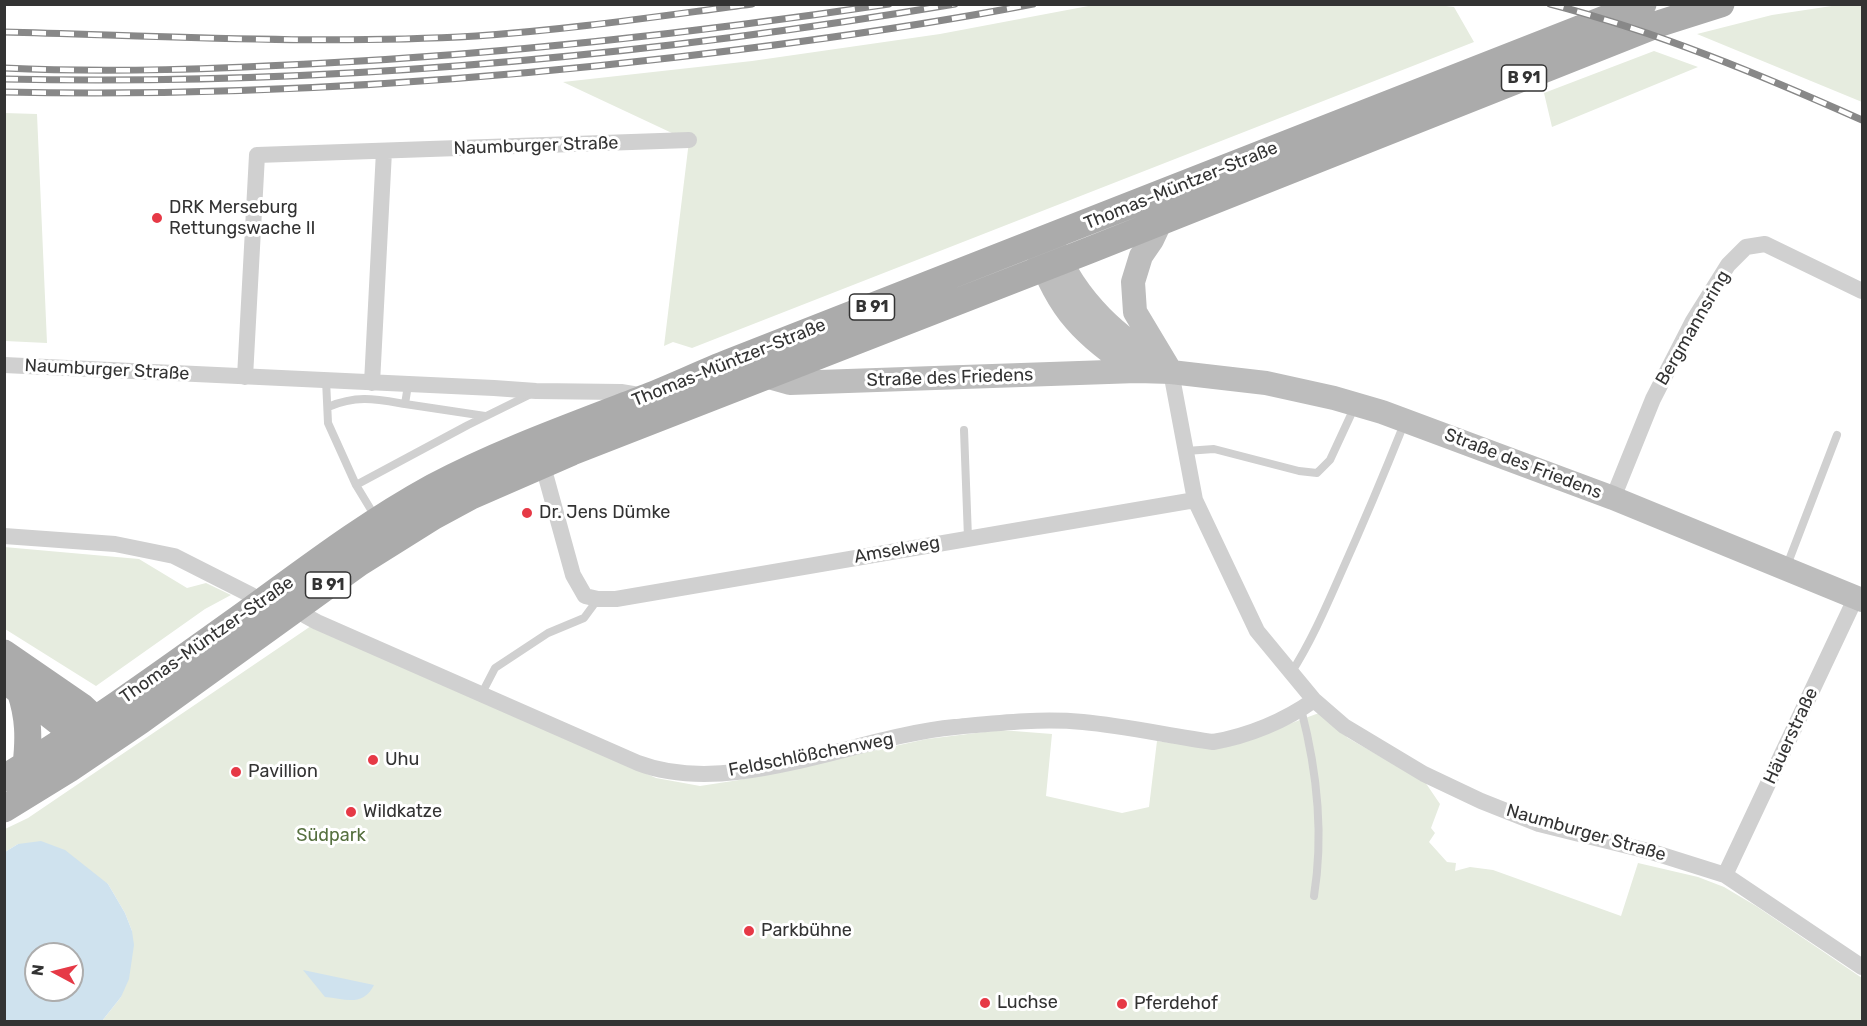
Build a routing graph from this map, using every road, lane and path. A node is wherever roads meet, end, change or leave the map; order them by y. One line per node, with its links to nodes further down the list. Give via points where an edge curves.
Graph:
1 (1643, 4): 6 (main road, Thomas-Müntzer-Straße / B 91)
2 (1721, 4): 5 (main road, Thomas-Müntzer-Straße / B 91, via 1660,23)
3 (689, 140): 4 (street, Naumburger Straße)
4 (384, 151): 12 (street, Naumburger Straße, via 257,155); 14 (street)
5 (1160, 223): 6 (main road, Thomas-Müntzer-Straße / B 91); 10 (street, via 1141,256 1133,282 1135,312)
6 (1047, 252): 9 (street, via 1054,293 1100,346); 10 (street, Straße des Friedens, via 1094,312 1128,343); 11 (main road, Thomas-Müntzer-Straße / B 91, via 895,326); 17 (main road, Thomas-Müntzer-Straße / B 91, via 730,362)
7 (1863, 291): 28 (street, Bergmannsring, via 1765,244 1746,248 1728,265 1693,321 1653,399)
8 (4, 365): 12 (street, Naumburger Straße)
9 (1137, 371): 10 (street, Straße des Friedens); 11 (street, Straße des Friedens, via 790,383)
10 (1171, 372): 19 (street, Straße des Friedens, via 1266,383); 25 (street, Naumburger Straße)
11 (765, 376): 26 (main road, Thomas-Müntzer-Straße / B 91, via 572,452)
12 (245, 377): 13 (street, Naumburger Straße)
13 (326, 380): 14 (street, Naumburger Straße); 20 (lane)
14 (372, 383): 15 (street, Naumburger Straße)
15 (408, 385): 16 (street, Naumburger Straße); 18 (lane)
16 (536, 391): 17 (street, Naumburger Straße, via 621,392); 21 (lane)
17 (648, 397): 30 (main road, Thomas-Müntzer-Straße / B 91, via 513,450 434,487)
18 (405, 404): 20 (lane, via 373,398 345,400); 21 (lane)
19 (1357, 404): 22 (street, Straße des Friedens); 25 (lane, via 1330,460 1317,473 1215,449)
20 (328, 407): 27 (lane, via 328,423)
21 (485, 416): 27 (lane)
22 (1406, 420): 28 (street, Straße des Friedens); 39 (lane, via 1337,583)
23 (964, 430): 32 (lane)
24 (1837, 435): 33 (lane)
25 (1186, 451): 29 (street, Naumburger Straße)
26 (545, 472): 35 (street, via 573,575 585,596); 37 (main road, Thomas-Müntzer-Straße / B 91, via 471,496 434,516)
27 (357, 485): 30 (lane)
28 (1613, 498): 33 (street, Straße des Friedens)
29 (1195, 500): 32 (street, Amselweg); 39 (street, Naumburger Straße, via 1257,631)
30 (378, 520): 36 (main road, Thomas-Müntzer-Straße / B 91)
31 (4, 536): 36 (street, via 115,544 174,556 251,595)
32 (968, 538): 35 (street, Amselweg)
33 (1786, 568): 34 (street, Straße des Friedens)
34 (1859, 598): 47 (street, Häuerstraße)
35 (598, 599): 41 (lane, via 584,618 548,633 495,668)
36 (259, 604): 43 (main road, Thomas-Müntzer-Straße / B 91)
37 (298, 607): 41 (street, Feldschlößchenweg, via 316,622); 44 (main road, Thomas-Müntzer-Straße / B 91)
38 (4, 653): 43 (main road, via 81,706)
39 (1291, 673): 42 (street, Naumburger Straße)
40 (12, 685): 43 (main road); 45 (main road, via 25,705 29,729)
41 (481, 695): 42 (street, Feldschlößchenweg, via 638,763 693,775 746,771 952,727 1031,720 1083,722 1213,741 1256,729)
42 (1308, 705): 47 (street, Naumburger Straße, via 1458,792 1539,824); 48 (lane, via 1320,827)
43 (84, 726): 44 (main road, via 100,732); 45 (main road, Thomas-Müntzer-Straße / B 91)
44 (102, 747): 46 (main road, Thomas-Müntzer-Straße / B 91)
45 (15, 771)
46 (4, 809)
47 (1725, 875): 49 (street, Naumburger Straße)
48 (1314, 896)
49 (1863, 967)

